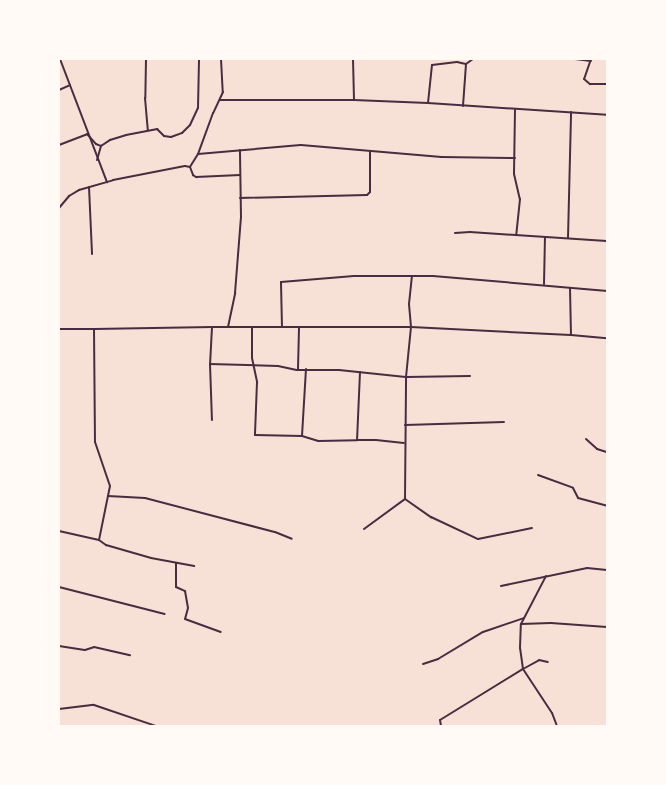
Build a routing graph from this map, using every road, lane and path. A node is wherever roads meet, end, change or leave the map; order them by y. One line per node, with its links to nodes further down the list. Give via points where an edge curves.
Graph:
1 (60, 59): 11 (street)
2 (146, 59): 20 (street, via 145,98)
3 (199, 59): 20 (street, via 198,108 190,125 182,133 171,137 164,136 157,129)
4 (221, 59): 13 (street, via 223,92)
5 (353, 59): 14 (street)
6 (473, 59): 9 (street)
7 (575, 59): 8 (street)
8 (591, 60): 10 (street, via 584,79 590,84)
9 (466, 64): 15 (street, via 457,62 432,65); 16 (street)
10 (607, 84)
11 (70, 85): 12 (street); 21 (street)
12 (59, 90)
13 (220, 100): 14 (street); 26 (street)
14 (354, 100): 15 (street)
15 (428, 103): 16 (street)
16 (463, 106): 17 (street)
17 (515, 110): 18 (street); 27 (street)
18 (571, 112): 19 (street); 38 (street)
19 (607, 115)
20 (148, 130): 23 (street, via 110,140)
21 (87, 134): 22 (street); 23 (street); 28 (street)
22 (59, 145)
23 (101, 146): 28 (street)
24 (240, 150): 25 (street, via 301,145); 26 (street); 30 (street)
25 (370, 151): 27 (street, via 448,157); 33 (street, via 370,192 367,195)
26 (198, 154): 29 (street)
27 (515, 158): 36 (street, via 514,174 520,199)
28 (97, 160): 31 (street)
29 (190, 167): 30 (street, via 196,177); 31 (street)
30 (240, 175): 33 (street)
31 (107, 182): 32 (street)
32 (89, 187): 34 (street, via 69,196); 40 (street)
33 (240, 198): 50 (street, via 235,293)
34 (59, 208)
35 (455, 232): 36 (street)
36 (516, 235): 37 (street)
37 (545, 237): 38 (street); 42 (street)
38 (568, 238): 39 (street)
39 (607, 241)
40 (92, 254)
41 (412, 276): 42 (street); 47 (street, via 354,276 281,282); 49 (street, via 409,304)
42 (544, 284): 43 (street)
43 (570, 288): 44 (street); 53 (street)
44 (607, 291)
45 (212, 327): 50 (street); 52 (street); 55 (street)
46 (252, 327): 47 (street); 50 (street); 56 (street)
47 (282, 327): 48 (street)
48 (299, 327): 49 (street); 57 (street)
49 (411, 327): 53 (street); 61 (street)
50 (228, 328)
51 (59, 329): 52 (street)
52 (94, 329): 71 (street, via 95,442 110,486)
53 (571, 334): 54 (street)
54 (607, 338)
55 (210, 364): 56 (street); 62 (street)
56 (254, 366): 57 (street); 65 (street, via 257,382 255,434)
57 (298, 369): 58 (street)
58 (306, 369): 59 (street); 65 (street)
59 (360, 372): 61 (street); 67 (street)
60 (470, 376): 61 (street)
61 (406, 377): 64 (street)
62 (212, 420)
63 (504, 422): 64 (street)
64 (405, 425): 68 (street)
65 (302, 436): 67 (street, via 318,441)
66 (586, 439): 69 (street, via 597,449)
67 (357, 440): 68 (street)
68 (404, 443): 72 (street)
69 (607, 452)
70 (538, 475): 73 (street, via 573,488 578,498)
71 (108, 496): 77 (street, via 145,498 275,532); 78 (street)
72 (405, 499): 74 (street, via 431,517 478,538); 75 (street)
73 (607, 506)
74 (532, 528)
75 (364, 529)
76 (59, 531): 78 (street)
77 (292, 539)
78 (99, 540): 79 (street, via 106,545)
79 (176, 563): 80 (street); 89 (street, via 176,587 185,591 188,608 185,619)
80 (194, 566)
81 (607, 570): 82 (street, via 587,568)
82 (546, 576): 83 (street); 86 (street)
83 (501, 586)
84 (59, 587): 85 (street)
85 (165, 614)
86 (524, 618): 87 (street); 93 (street, via 483,632 438,659)
87 (521, 624): 88 (street, via 551,623); 94 (street, via 520,648)
88 (607, 627)
89 (221, 632)
90 (59, 646): 91 (street, via 85,650 94,647)
91 (130, 656)
92 (548, 662): 94 (street, via 539,660)
93 (422, 664)
94 (523, 669): 97 (street, via 440,720); 98 (street)
95 (59, 709): 96 (street, via 94,705)
96 (156, 726)
97 (441, 726)
98 (557, 726)

